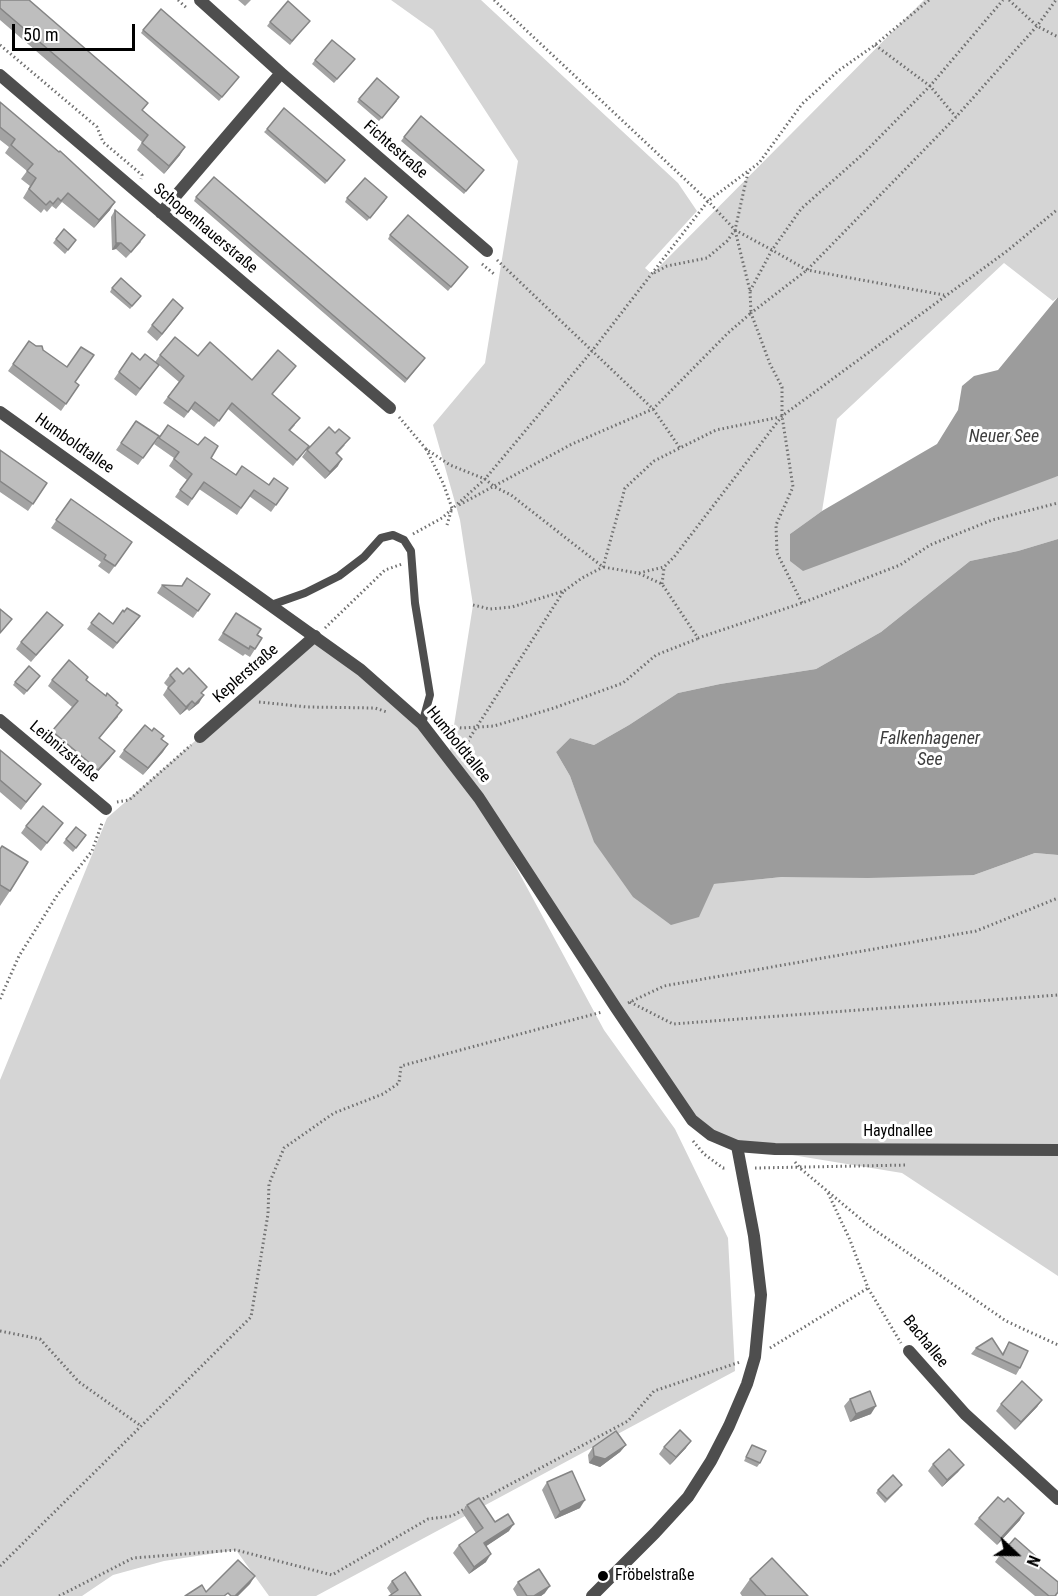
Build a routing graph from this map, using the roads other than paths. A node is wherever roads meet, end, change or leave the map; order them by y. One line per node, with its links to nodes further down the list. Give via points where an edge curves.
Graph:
1 (200, 0): 2 (street, Fichtestraße)
2 (281, 73): 4 (street); 5 (street, Fichtestraße)
3 (0, 75): 4 (street, Schopenhauerstraße)
4 (161, 213): 6 (street, Schopenhauerstraße)
5 (487, 251)
6 (390, 408)
7 (0, 412): 8 (street, Humboldtallee)
8 (272, 605): 9 (street, Humboldtallee); 11 (lane, via 339,576 381,538 393,535 404,540 411,551 430,695)
9 (315, 636): 11 (street, Humboldtallee); 12 (street, Keplerstraße)
10 (0, 720): 13 (street, Leibnizstraße)
11 (422, 724): 14 (street, Humboldtallee, via 479,798 692,1120 711,1135)
12 (200, 737)
13 (106, 809)
14 (737, 1146): 15 (street, Haydnallee); 18 (street, via 761,1296 755,1357 747,1384 711,1461 688,1497)
15 (1058, 1150)
16 (909, 1351): 17 (street, Bachallee, via 965,1414)
17 (1058, 1499)
18 (592, 1596)

